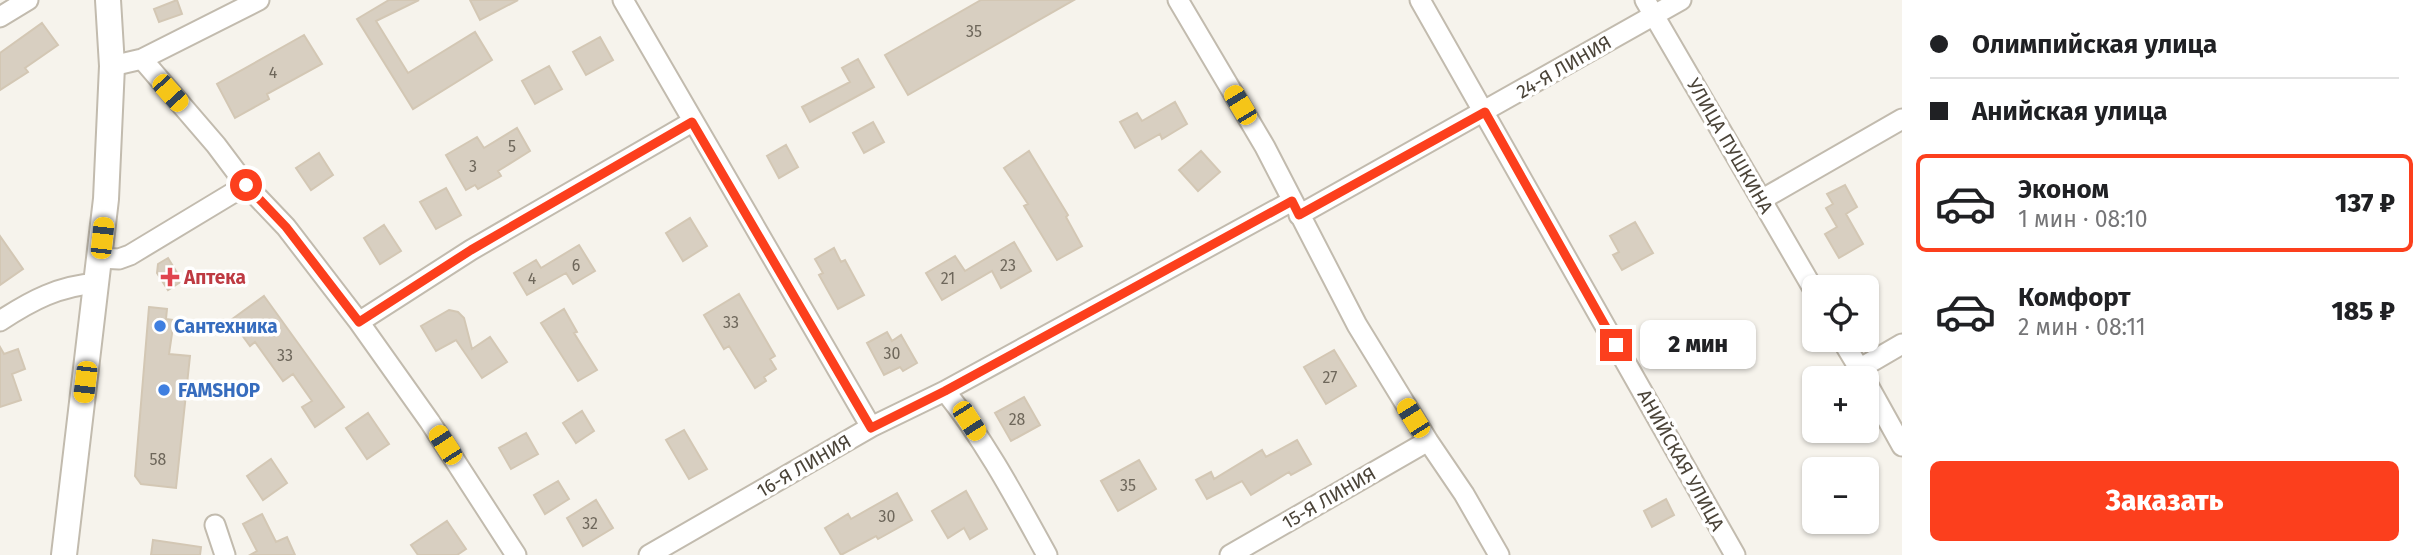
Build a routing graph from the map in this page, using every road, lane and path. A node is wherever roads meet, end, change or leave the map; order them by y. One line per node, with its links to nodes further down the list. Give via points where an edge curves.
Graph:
1 (28, 0): 9 (street)
2 (108, 0): 11 (street)
3 (259, 0): 10 (street)
4 (623, 0): 14 (street)
5 (1178, 0): 17 (street)
6 (1420, 0): 12 (street, АНИЙСКАЯ УЛИЦА)
7 (1681, 0): 8 (street, 24-Я ЛИНИЯ)
8 (1649, 8): 12 (street, 24-Я ЛИНИЯ); 16 (street, УЛИЦА ПУШКИНА)
9 (0, 17)
10 (142, 60): 11 (street); 15 (street)
11 (112, 66): 18 (street)
12 (1485, 112): 17 (street, 24-Я ЛИНИЯ); 38 (street, АНИЙСКАЯ УЛИЦА)
13 (1902, 119): 16 (street)
14 (692, 122): 22 (street, via 471,250); 27 (street)
15 (246, 185): 18 (street, via 136,252 119,259); 22 (street, via 286,227)
16 (1761, 200): 19 (street, УЛИЦА ПУШКИНА)
17 (1295, 208): 25 (street, 16-Я ЛИНИЯ); 28 (street, via 1357,325)
18 (100, 258): 20 (street)
19 (1805, 275)
20 (97, 284): 21 (street, via 51,292); 31 (street)
21 (0, 321)
22 (359, 322): 33 (street)
23 (1902, 344): 24 (street)
24 (1877, 366)
25 (945, 391): 27 (street, 16-Я ЛИНИЯ); 35 (street, via 992,456)
26 (1879, 404): 29 (street)
27 (871, 428): 34 (street, 16-Я ЛИНИЯ)
28 (1428, 441): 36 (street, 15-Я ЛИНИЯ); 37 (street)
29 (1902, 446)
30 (215, 525): 32 (street)
31 (65, 555)
32 (225, 555)
33 (516, 555)
34 (649, 555)
35 (1047, 555)
36 (1230, 555)
37 (1499, 555)
38 (1735, 555)

